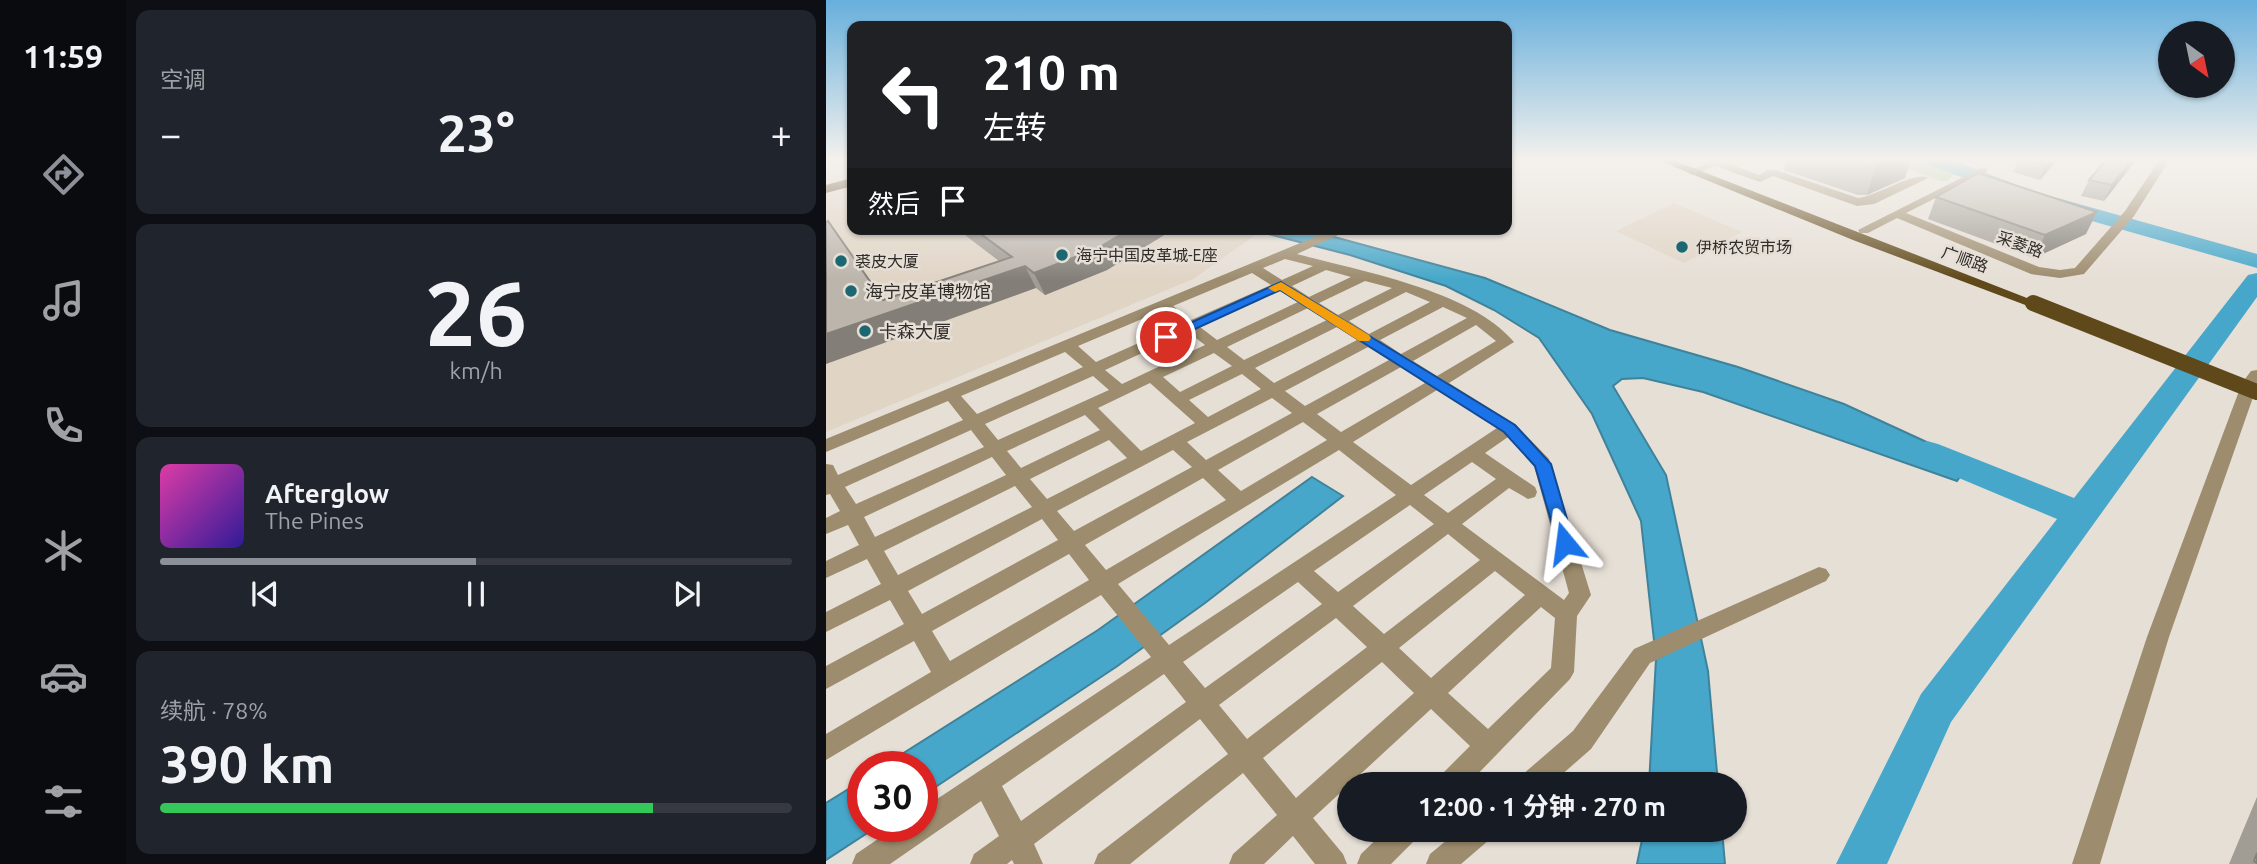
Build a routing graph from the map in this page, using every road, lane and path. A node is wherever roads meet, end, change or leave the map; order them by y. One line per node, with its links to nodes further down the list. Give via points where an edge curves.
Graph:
1 (1774, 199): 16 (main road, 广顺路)
2 (1779, 199): 8 (main road, 广顺路)
3 (1849, 199): 4 (street)
4 (1873, 199)
5 (1926, 199): 7 (street)
6 (2139, 199): 7 (street, 采菱路, via 2078,271 2060,274 2036,271)
7 (1897, 214): 8 (street)
8 (1864, 230): 16 (main road, 广顺路)
9 (1331, 235): 10 (street)
10 (1288, 252): 11 (street); 12 (street)
11 (1327, 265): 13 (street); 14 (street)
12 (1252, 267): 14 (street); 19 (street)
13 (1365, 276): 15 (street); 18 (street)
14 (1281, 285): 18 (street); 22 (street)
15 (1404, 288): 17 (street); 21 (street)
16 (2039, 301): 30 (main road); 34 (main road, 广顺路, bridge)
17 (1442, 302): 20 (street); 23 (street)
18 (1309, 303): 21 (street); 25 (street)
19 (1163, 305): 22 (street); 24 (street)
20 (1476, 318): 26 (street); 31 (street, via 1506,342)
21 (1337, 321): 23 (street); 27 (street)
22 (1190, 326): 25 (street); 28 (street)
23 (1368, 340): 26 (street); 32 (street)
24 (1067, 345): 28 (street); 35 (street)
25 (1216, 346): 27 (street); 29 (street)
26 (1401, 360): 31 (street); 38 (street)
27 (1244, 367): 32 (street); 36 (street)
28 (1094, 369): 33 (street); 39 (street)
29 (1152, 376): 33 (street); 36 (street)
30 (2257, 377): 96 (street, via 2250,383 2158,637)
31 (1437, 383): 41 (street); 44 (street)
32 (1273, 390): 38 (street); 40 (street)
33 (1121, 391): 37 (street)
34 (2257, 392)
35 (950, 393): 39 (street); 45 (street)
36 (1178, 399): 40 (street)
37 (1087, 407): 42 (street); 46 (street)
38 (1304, 414): 44 (street); 49 (street)
39 (974, 423): 46 (street); 51 (street)
40 (1206, 424): 43 (street)
41 (1509, 428): 47 (street); 68 (street, via 1543,464 1580,595)
42 (1111, 432): 48 (street); 50 (street)
43 (1175, 441): 48 (street); 49 (street)
44 (1340, 441): 52 (street); 53 (street)
45 (826, 446)
46 (995, 449): 50 (street); 55 (street)
47 (1472, 453): 52 (street); 56 (street, via 1519,485)
48 (1139, 460): 54 (street)
49 (1205, 469): 53 (street); 58 (street)
50 (1018, 477): 54 (street); 59 (street)
51 (829, 481): 55 (street)
52 (1411, 495): 56 (street); 62 (street)
53 (1239, 501): 65 (street)
54 (1044, 509): 58 (street); 64 (street)
55 (852, 514): 57 (street); 59 (street)
56 (1448, 524): 60 (street); 67 (street)
57 (826, 526)
58 (1071, 542): 65 (street); 70 (street)
59 (871, 548): 61 (street); 64 (street)
60 (1495, 560): 66 (street); 71 (street)
61 (826, 570)
62 (1300, 570): 67 (street); 72 (street)
63 (1819, 575): 81 (street, via 1642,656 1582,740)
64 (894, 587): 69 (street); 70 (street)
65 (1108, 588): 72 (street); 73 (street)
66 (1540, 594): 68 (street); 75 (street)
67 (1337, 605): 71 (street); 76 (street)
68 (1566, 614): 77 (street, via 1562,672)
69 (826, 623)
70 (918, 627): 73 (street); 74 (street)
71 (1383, 648): 75 (street); 79 (street)
72 (1166, 660): 76 (street); 82 (street)
73 (946, 676): 78 (street)
74 (826, 678)
75 (1431, 693): 77 (street); 84 (street)
76 (1203, 704): 79 (street); 88 (street)
77 (1488, 746): 80 (street)
78 (826, 748)
79 (1245, 757): 84 (street); 91 (street)
80 (1462, 772)
81 (1545, 772)
82 (985, 782): 83 (street); 88 (street)
83 (938, 815)
84 (1294, 817): 92 (street); 93 (street)
85 (898, 842): 89 (street)
86 (1393, 842): 94 (street)
87 (1465, 842): 95 (street)
88 (1023, 852): 90 (street)
89 (866, 864)
90 (984, 864)
91 (1108, 864)
92 (1243, 864)
93 (1333, 864)
94 (1371, 864)
95 (1440, 864)
96 (2086, 864)

